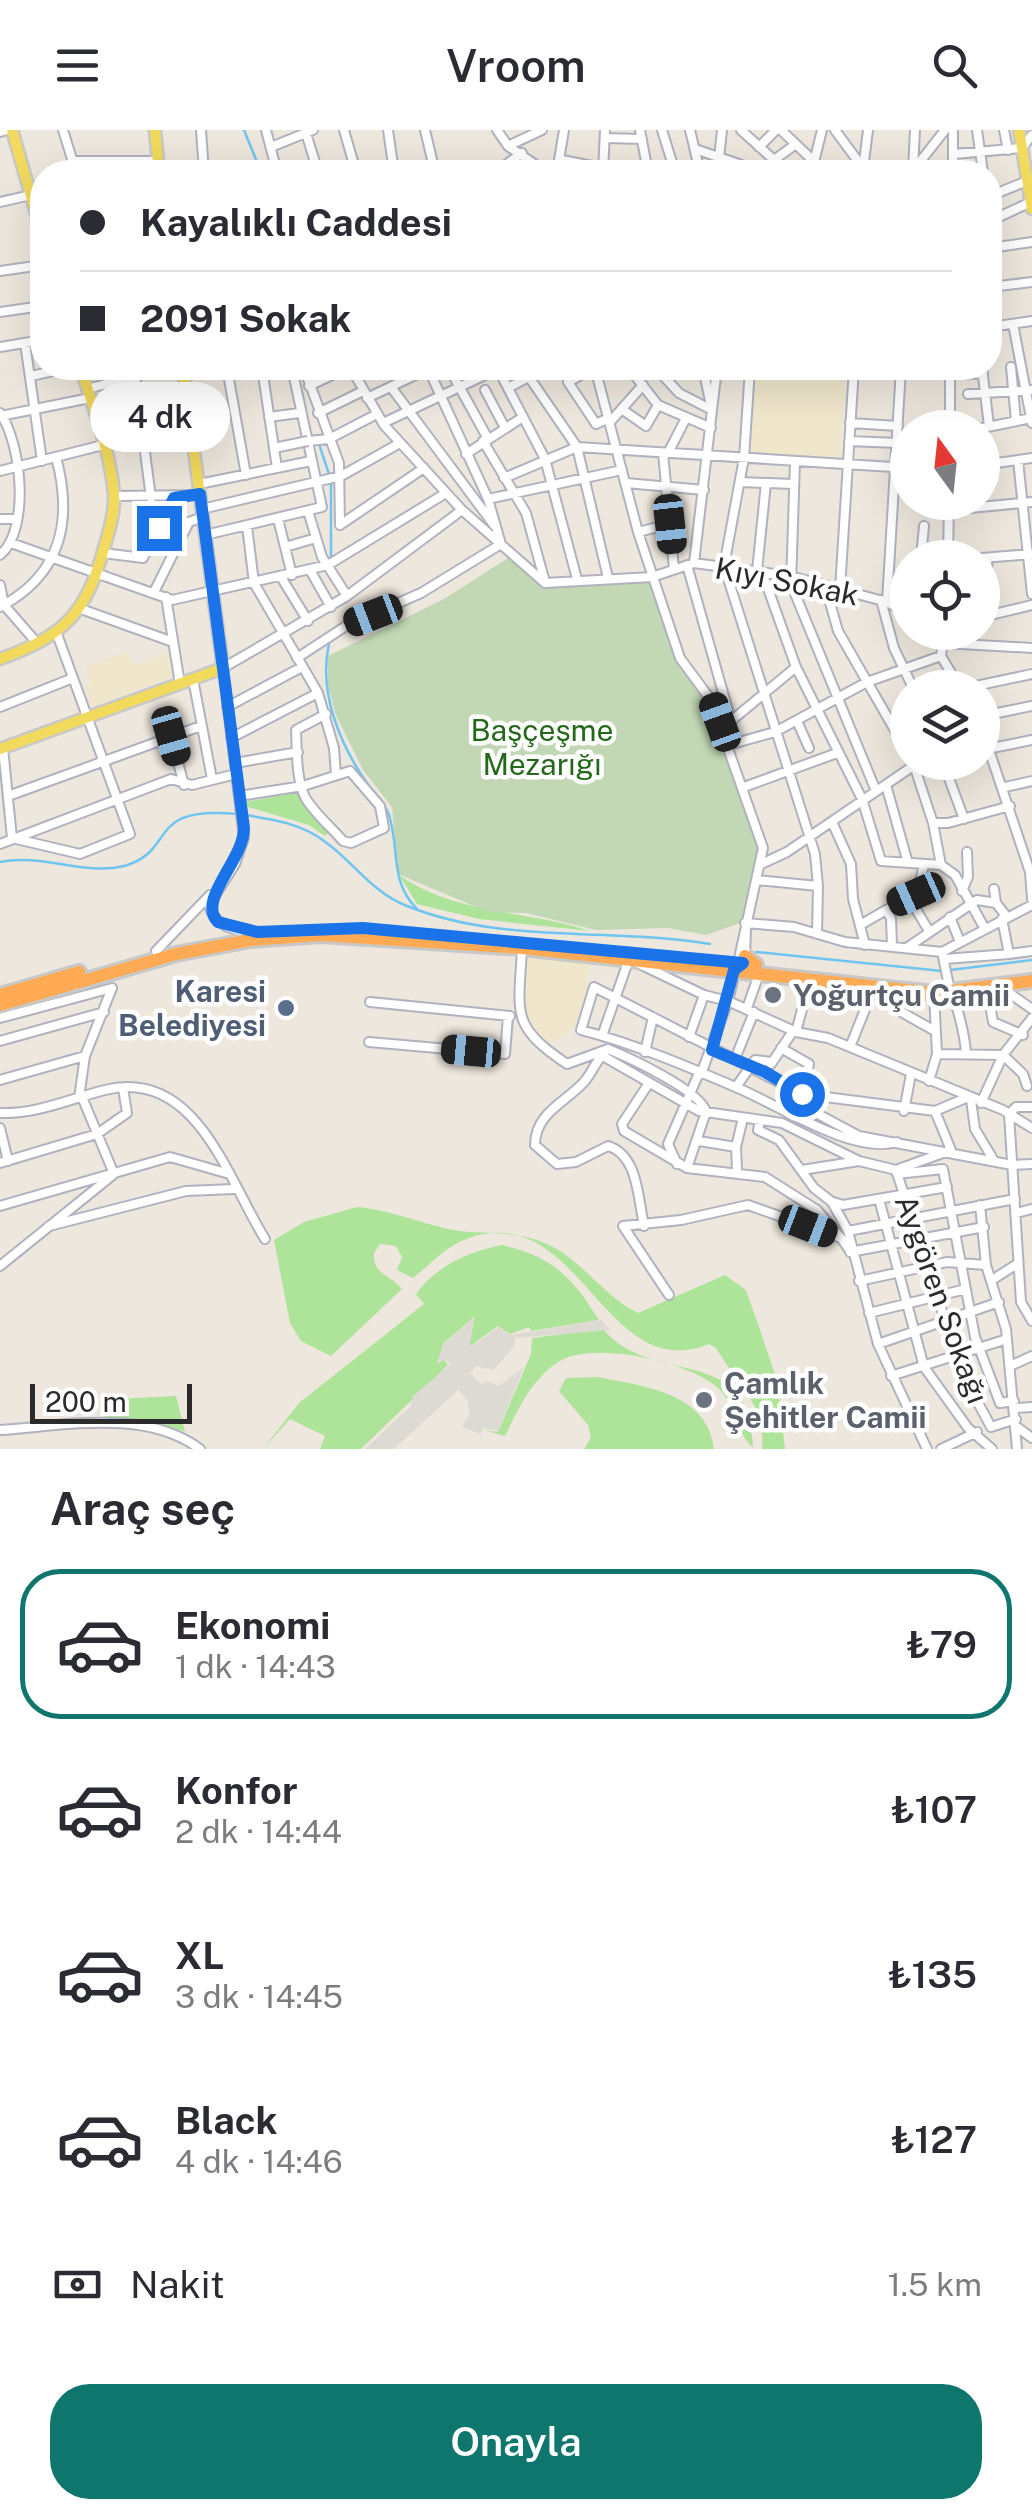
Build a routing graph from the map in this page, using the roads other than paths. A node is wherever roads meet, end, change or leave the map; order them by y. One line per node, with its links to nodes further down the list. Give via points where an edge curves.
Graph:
1 (63, 130): 41 (street)
2 (155, 130): 42 (main road)
3 (201, 130): 43 (street)
4 (266, 130): 32 (street)
5 (344, 130): 46 (street)
6 (388, 130): 47 (street)
7 (425, 130): 48 (street)
8 (497, 130): 31 (street)
9 (542, 130): 31 (street)
10 (564, 130): 51 (street)
11 (662, 130): 54 (street)
12 (690, 130): 35 (street)
13 (722, 130): 40 (street)
14 (741, 130): 33 (street)
15 (779, 130): 30 (street); 33 (street)
16 (822, 130): 58 (street)
17 (835, 130): 59 (street)
18 (916, 130): 61 (street)
19 (945, 130): 62 (street)
20 (953, 130): 39 (street)
21 (977, 130): 37 (street)
22 (1004, 130): 36 (street)
23 (1019, 130): 34 (main road)
24 (6, 131): 66 (main road)
25 (310, 132): 32 (street); 45 (street)
26 (866, 132): 60 (street)
27 (605, 134): 28 (street); 52 (street)
28 (641, 135): 53 (street)
29 (1032, 136): 34 (street)
30 (796, 144): 33 (street, via 778,160); 57 (street)
31 (508, 146): 38 (street)
32 (271, 147): 44 (street)
33 (759, 147)
34 (1022, 148): 36 (street); 65 (main road)
35 (695, 149): 40 (street); 55 (street)
36 (1008, 150): 37 (street)
37 (980, 152): 39 (street); 64 (street)
38 (522, 154): 49 (street); 50 (street)
39 (954, 154): 63 (street)
40 (720, 158): 56 (street)
41 (71, 160)
42 (158, 160)
43 (203, 160)
44 (274, 160)
45 (316, 160)
46 (353, 160)
47 (392, 160)
48 (432, 160)
49 (513, 160)
50 (530, 160)
51 (562, 160)
52 (604, 160)
53 (646, 160)
54 (671, 160)
55 (697, 160)
56 (726, 160)
57 (812, 160)
58 (814, 160)
59 (855, 160)
60 (864, 160)
61 (914, 160)
62 (922, 160)
63 (954, 160)
64 (981, 160)
65 (1029, 179): 67 (street); 69 (main road)
66 (30, 191): 68 (street)
67 (1002, 191)
68 (0, 202)
69 (1031, 205): 70 (street)
70 (1002, 216)
71 (1032, 242): 72 (street)
72 (1002, 246)
73 (30, 267): 74 (street)
74 (0, 269)
75 (1032, 282): 76 (street)
76 (1002, 286)
77 (30, 308): 78 (street)
78 (0, 312)
79 (1032, 320): 80 (street)
80 (1013, 324): 81 (street); 86 (street)
81 (1002, 326)
82 (30, 342): 83 (street)
83 (25, 343): 84 (street); 87 (street)
84 (1, 344)
85 (1032, 361): 86 (street)
86 (1015, 365): 123 (street); 124 (street)
87 (30, 370)
88 (32, 380): 131 (street)
89 (85, 380): 125 (main road)
90 (117, 380): 125 (street)
91 (136, 380): 150 (street)
92 (184, 380): 136 (main road)
93 (229, 380): 183 (street)
94 (264, 380): 142 (street)
95 (294, 380): 137 (street)
96 (308, 380): 118 (street)
97 (323, 380): 118 (street)
98 (356, 380): 127 (street)
99 (405, 380): 119 (street)
100 (432, 380): 129 (street)
101 (455, 380): 120 (street)
102 (473, 380): 120 (street)
103 (504, 380): 121 (street)
104 (523, 380): 121 (street)
105 (531, 380): 161 (street)
106 (572, 380): 145 (street, via 596,424)
107 (597, 380): 145 (street)
108 (639, 380): 117 (street)
109 (671, 380): 110 (street, via 679,393 712,410)
110 (706, 380)
111 (716, 380): 154 (street)
112 (749, 380): 168 (street)
113 (853, 380): 149 (street)
114 (900, 380): 133 (street)
115 (950, 380): 134 (street)
116 (983, 380): 126 (street)
117 (643, 385): 130 (street); 132 (street)
118 (310, 386): 139 (street)
119 (392, 387): 127 (street); 138 (street)
120 (458, 387): 129 (street); 156 (street)
121 (508, 388): 143 (street)
122 (485, 390): 152 (street)
123 (1030, 390): 124 (street); 146 (street)
124 (1013, 392): 126 (street); 147 (street)
125 (89, 393): 131 (street); 157 (main road)
126 (985, 393): 128 (street); 135 (street)
127 (365, 394): 139 (street); 141 (street)
128 (968, 394)
129 (438, 397): 138 (street); 165 (street)
130 (658, 405): 132 (street, via 646,426); 144 (street)
131 (35, 408): 140 (street); 172 (street)
132 (624, 410): 145 (street)
133 (899, 410)
134 (950, 410)
135 (986, 410)
136 (189, 412): 150 (street); 194 (main road)
137 (299, 412): 142 (street); 173 (street)
138 (406, 412): 148 (street); 215 (street)
139 (318, 413): 155 (street)
140 (1, 415): 177 (street)
141 (376, 415): 148 (street); 155 (street)
142 (269, 417): 162 (street)
143 (523, 417): 152 (street); 170 (street)
144 (686, 418): 154 (street); 164 (street)
145 (609, 420): 163 (street)
146 (1032, 420): 147 (street)
147 (1016, 422): 151 (street)
148 (383, 423): 159 (street)
149 (850, 423): 153 (street); 158 (street)
150 (142, 425): 157 (street); 199 (street)
151 (1000, 425)
152 (504, 426): 156 (street)
153 (890, 426)
154 (710, 428): 166 (street)
155 (329, 439): 162 (street); 184 (street)
156 (485, 439): 165 (street); 186 (street)
157 (102, 440): 167 (street); 198 (main road)
158 (849, 440): 160 (street); 176 (street)
159 (400, 443): 180 (street); 184 (street)
160 (890, 443)
161 (577, 447): 163 (street); 170 (street); 185 (street)
162 (274, 448): 179 (street)
163 (617, 450): 164 (street); 181 (street)
164 (666, 453): 166 (street); 193 (street)
165 (466, 454): 201 (street)
166 (708, 456): 168 (street); 195 (street)
167 (56, 457): 172 (street); 227 (street, via 66,496)
168 (744, 458): 174 (street); 188 (street)
169 (1032, 458): 171 (street)
170 (546, 459): 186 (street); 191 (street)
171 (1018, 460): 175 (street); 203 (street)
172 (42, 461): 177 (street)
173 (311, 461): 179 (street); 187 (street)
174 (795, 462): 176 (street); 192 (street)
175 (1000, 462)
176 (848, 464): 178 (street); 245 (street)
177 (16, 467): 182 (street); 209 (street, via 22,503)
178 (890, 467)
179 (276, 468): 183 (street)
180 (424, 468): 184 (street, via 340,525); 197 (street)
181 (622, 470): 185 (street); 189 (street)
182 (0, 471)
183 (246, 475): 194 (street)
184 (341, 476): 187 (street)
185 (584, 477): 191 (street); 239 (street)
186 (504, 478): 196 (street)
187 (316, 482): 206 (street, via 322,507); 207 (street)
188 (741, 482): 190 (street); 230 (street)
189 (626, 483): 193 (street); 216 (street)
190 (766, 483): 192 (street); 234 (street)
191 (552, 484): 196 (street); 240 (street)
192 (793, 484): 236 (street)
193 (666, 487): 195 (street); 212 (street)
194 (199, 490): 200 (street); 207 (main road)
195 (704, 490): 228 (street)
196 (514, 492): 201 (street); 241 (street)
197 (446, 493): 205 (street); 229 (street)
198 (114, 496): 199 (street); 223 (main road)
199 (150, 498): 200 (street)
200 (174, 498): 223 (street, via 144,558)
201 (488, 499): 215 (street)
202 (1032, 502): 203 (street)
203 (1022, 503): 204 (street); 224 (street)
204 (1000, 504)
205 (462, 510): 221 (street); 249 (street)
206 (308, 511): 210 (street); 218 (street)
207 (202, 513): 217 (main road); 247 (street, via 189,522)
208 (0, 519): 209 (street)
209 (17, 519): 220 (street)
210 (278, 519): 213 (street); 222 (street)
211 (891, 520): 251 (street)
212 (670, 524): 216 (street); 231 (street)
213 (247, 526): 217 (street); 242 (street)
214 (924, 526): 219 (street)
215 (497, 529): 221 (street)
216 (638, 532): 238 (street)
217 (206, 535): 246 (main road)
218 (316, 538): 222 (street); 229 (street)
219 (923, 540)
220 (11, 544): 225 (street); 227 (street)
221 (501, 544): 241 (street); 267 (street)
222 (285, 546): 235 (street)
223 (103, 553): 233 (main road)
224 (1029, 554): 226 (street); 248 (street)
225 (0, 555)
226 (1000, 557)
227 (54, 558): 233 (street); 253 (street)
228 (691, 564): 230 (street, Kıyı Sokak); 231 (street, Kıyı Sokak); 290 (street)
229 (328, 566): 232 (street); 249 (street)
230 (724, 566): 234 (street, Kıyı Sokak); 281 (street)
231 (674, 569): 238 (street, Kıyı Sokak)
232 (310, 570): 235 (street); 255 (street)
233 (98, 572): 247 (street); 256 (main road)
234 (759, 572): 236 (street, Kıyı Sokak); 270 (street)
235 (292, 575): 237 (street)
236 (790, 576): 244 (street, Kıyı Sokak); 282 (street)
237 (282, 577): 242 (street); 258 (street)
238 (652, 577): 239 (street, Kıyı Sokak); 298 (street, via 680,658 712,700)
239 (608, 578): 240 (street, Kıyı Sokak)
240 (577, 579): 241 (street, Kıyı Sokak)
241 (545, 582)
242 (254, 583): 246 (street); 260 (street)
243 (0, 585): 253 (street)
244 (825, 585): 245 (street, Kıyı Sokak); 278 (street, via 838,632)
245 (840, 589): 251 (street, Kıyı Sokak)
246 (212, 591): 250 (street); 271 (main road)
247 (154, 592): 250 (street)
248 (1032, 594)
249 (347, 596): 255 (street)
250 (166, 597): 261 (street)
251 (884, 601): 252 (street, Kıyı Sokak); 272 (street)
252 (890, 604)
253 (2, 606): 262 (street)
254 (1032, 606): 257 (street)
255 (330, 607): 258 (street)
256 (81, 610): 259 (main road); 261 (street)
257 (1000, 614)
258 (308, 620): 260 (street)
259 (57, 634): 262 (main road); 275 (street)
260 (284, 634): 267 (street); 271 (street)
261 (174, 642): 279 (street)
262 (37, 643): 268 (main road)
263 (1000, 646): 264 (street)
264 (1032, 648)
265 (942, 650): 266 (street)
266 (941, 656): 272 (street); 273 (street)
267 (297, 658): 269 (street)
268 (0, 659)
269 (302, 667): 280 (street); 285 (street)
270 (796, 667): 281 (street); 286 (street)
271 (222, 668): 276 (main road); 285 (street)
272 (903, 669): 278 (street)
273 (951, 670)
274 (1032, 674): 277 (street)
275 (73, 678): 284 (street); 289 (street)
276 (192, 679): 279 (main road); 293 (street)
277 (1000, 680)
278 (867, 682): 282 (street); 292 (street)
279 (180, 684): 289 (main road)
280 (318, 693): 288 (street); 296 (street)
281 (764, 694): 290 (street); 294 (street)
282 (836, 702): 286 (street); 320 (street)
283 (1032, 706): 287 (street)
284 (0, 707)
285 (227, 707): 296 (street)
286 (818, 712): 291 (street); 303 (street)
287 (1000, 712)
288 (326, 714): 302 (street, via 296,730); 309 (street)
289 (87, 718): 301 (main road); 304 (street)
290 (731, 721): 298 (street)
291 (797, 722): 294 (street); 300 (street)
292 (890, 722)
293 (201, 726): 295 (street); 310 (street)
294 (775, 732): 298 (street); 306 (street)
295 (171, 736): 304 (street); 315 (street)
296 (231, 738): 305 (street)
297 (1032, 740): 299 (street)
298 (728, 745): 318 (street)
299 (1000, 746)
300 (809, 748)
301 (2, 749): 321 (street)
302 (298, 752): 305 (street); 317 (street)
303 (837, 753): 306 (street); 324 (street)
304 (102, 760): 321 (street); 323 (street)
305 (234, 763): 307 (street)
306 (787, 771): 318 (street); 330 (street)
307 (236, 774): 310 (street); 322 (street)
308 (1000, 774): 319 (street)
309 (336, 775): 317 (street); 317 (street, via 356,775 385,817 384,828 344,841)
310 (212, 779): 315 (street)
311 (893, 780): 316 (street)
312 (920, 780): 328 (street)
313 (950, 780): 326 (street)
314 (1032, 781): 319 (street)
315 (184, 785): 323 (street, via 172,779)
316 (886, 785): 320 (street); 335 (street)
317 (302, 786): 322 (street)
318 (744, 787): 334 (street, via 763,848)
319 (1004, 787): 325 (street)
320 (876, 791): 324 (street)
321 (8, 796): 329 (street)
322 (239, 796): 338 (street, via 244,828)
323 (117, 799): 329 (street); 329 (street, via 130,834 80,854)
324 (862, 799): 327 (street); 335 (street, via 882,861)
325 (1010, 806): 326 (street); 333 (street)
326 (964, 818): 328 (street)
327 (832, 822): 330 (street); 351 (street, via 851,864)
328 (933, 822): 336 (street)
329 (12, 838): 331 (street)
330 (808, 838): 334 (street); 340 (street)
331 (0, 844)
332 (967, 852): 342 (street)
333 (1028, 862): 344 (street)
334 (761, 864): 339 (street)
335 (908, 864): 337 (street)
336 (942, 864): 337 (street); 342 (street)
337 (924, 865): 343 (street)
338 (226, 876): 354 (street, via 210,900 212,916 226,927); 362 (street)
339 (757, 880): 340 (street); 350 (street)
340 (818, 886): 355 (street)
341 (994, 888): 346 (street)
342 (962, 891): 345 (street)
343 (916, 894): 347 (street); 353 (street, via 917,917)
344 (1032, 902): 349 (street)
345 (971, 904): 346 (street); 348 (street); 352 (street)
346 (996, 904): 349 (street)
347 (886, 910): 351 (street); 358 (street)
348 (950, 917): 353 (street); 356 (street)
349 (1004, 918): 352 (street); 363 (street)
350 (746, 924): 355 (street); 366 (street)
351 (862, 924): 357 (street)
352 (985, 929): 356 (street)
353 (929, 931): 359 (street)
354 (257, 932): 362 (highway); 366 (highway, via 363,928)
355 (818, 934): 357 (street)
356 (960, 942): 365 (street)
357 (864, 945): 358 (street)
358 (892, 946): 359 (street)
359 (908, 947): 365 (street)
360 (522, 948): 364 (highway); 379 (highway, via 321,934 251,940 176,954); 384 (street)
361 (1032, 950): 363 (street)
362 (156, 951): 374 (highway)
363 (1009, 954): 365 (street)
364 (628, 959): 366 (highway); 375 (street); 376 (street)
365 (944, 959): 370 (street)
366 (743, 961): 369 (highway); 370 (highway); 377 (street); 381 (street)
367 (1032, 978): 370 (highway); 371 (highway)
368 (809, 983): 389 (street)
369 (874, 986): 372 (highway); 396 (street)
370 (950, 986): 371 (highway); 373 (highway); 401 (street, via 965,1024)
371 (992, 987): 380 (street); 390 (street, via 993,1022)
372 (901, 989): 373 (highway); 388 (street, via 896,1009)
373 (934, 993): 388 (street)
374 (0, 995)
375 (704, 995): 377 (street); 392 (street)
376 (616, 997): 385 (street); 391 (street); 391 (street, via 594,987 581,1030)
377 (728, 1001): 381 (street); 397 (street)
378 (370, 1002): 383 (street)
379 (0, 1006)
380 (1032, 1009)
381 (751, 1010): 389 (street); 404 (street)
382 (104, 1012): 386 (street, via 112,988); 393 (street); 403 (street)
383 (508, 1016): 384 (street); 394 (street, via 505,1054)
384 (519, 1017): 398 (street, via 531,1036 567,1064)
385 (653, 1017): 392 (street); 399 (street)
386 (0, 1018)
387 (1032, 1018): 390 (street)
388 (936, 1031): 400 (street)
389 (795, 1032): 395 (street); 396 (street)
390 (1023, 1035): 402 (street)
391 (602, 1036): 399 (street)
392 (689, 1037): 397 (street)
393 (0, 1041)
394 (369, 1042)
395 (781, 1048): 405 (street); 417 (street, via 809,1064)
396 (850, 1048): 409 (street)
397 (712, 1050): 404 (street); 408 (street)
398 (604, 1052): 412 (street); 416 (street); 464 (street, via 587,1079 556,1104 536,1132 535,1145 557,1164 608,1146 621,1152 630,1162)
399 (645, 1052): 408 (street)
400 (937, 1054): 401 (street); 411 (street)
401 (966, 1054): 402 (street)
402 (1003, 1055): 413 (street); 422 (street)
403 (84, 1056): 410 (street); 419 (street)
404 (736, 1059): 406 (street)
405 (772, 1062): 406 (street, via 755,1060); 407 (street)
406 (751, 1066): 407 (street); 414 (street)
407 (765, 1072): 417 (street)
408 (700, 1074): 414 (street); 416 (street)
409 (912, 1074): 411 (street); 424 (street)
410 (0, 1080)
411 (929, 1080): 420 (street)
412 (649, 1083): 421 (street); 441 (street, via 622,1124 624,1131)
413 (1029, 1086): 423 (street)
414 (736, 1087): 418 (street)
415 (124, 1088): 419 (street); 433 (street, via 127,1114); 447 (street, via 184,1108 198,1120)
416 (688, 1092): 421 (street); 425 (street)
417 (802, 1094): 424 (street); 435 (street, via 816,1113 845,1130)
418 (754, 1095): 429 (street); 435 (street, via 856,1140)
419 (81, 1098): 427 (street); 433 (street)
420 (968, 1099): 422 (street); 426 (street); 439 (street, via 975,1129)
421 (684, 1102): 425 (street); 441 (street, via 668,1144)
422 (981, 1103): 428 (street)
423 (1028, 1107): 428 (street)
424 (904, 1111): 426 (street)
425 (706, 1112): 429 (street); 434 (street)
426 (936, 1112): 437 (street)
427 (0, 1113)
428 (1008, 1114): 432 (street); 443 (street)
429 (745, 1118): 430 (street); 436 (street)
430 (760, 1120): 438 (street, via 782,1123); 446 (street, via 758,1130 779,1140)
431 (0, 1128): 440 (street)
432 (1032, 1128)
433 (97, 1134): 440 (street); 449 (street)
434 (699, 1141): 436 (street); 444 (street)
435 (897, 1142): 437 (street)
436 (736, 1147): 445 (street)
437 (952, 1150): 439 (street); 448 (street)
438 (859, 1160): 446 (street); 448 (street)
439 (994, 1161): 443 (street)
440 (4, 1162)
441 (676, 1164): 444 (street)
442 (1032, 1164): 443 (street)
443 (1012, 1165): 454 (street)
444 (687, 1168): 445 (street)
445 (737, 1170): 468 (street, via 766,1176 803,1200)
446 (802, 1170): 455 (street)
447 (226, 1172): 449 (street, via 170,1158); 451 (street)
448 (896, 1172): 450 (street, via 943,1169); 452 (street, Aygören Sokağı)
449 (114, 1174): 457 (street); 463 (street)
450 (946, 1188): 452 (street); 459 (street)
451 (234, 1189): 463 (street, via 186,1191); 469 (street)
452 (904, 1194): 453 (street); 461 (street, Aygören Sokağı)
453 (879, 1199): 455 (street); 462 (street)
454 (1015, 1199): 456 (street); 460 (street)
455 (832, 1202): 466 (street)
456 (980, 1205): 459 (street); 465 (street)
457 (0, 1206)
458 (1032, 1210): 460 (street)
459 (952, 1211): 461 (street); 467 (street)
460 (1016, 1212): 475 (street)
461 (911, 1218): 462 (street); 470 (street, Aygören Sokağı)
462 (884, 1224): 466 (street); 471 (street)
463 (49, 1226): 473 (street)
464 (644, 1226): 468 (street, via 748,1205); 482 (street, via 624,1226)
465 (984, 1228): 467 (street); 476 (street)
466 (848, 1231): 472 (street)
467 (956, 1232): 470 (street); 474 (street)
468 (840, 1238): 472 (street)
469 (265, 1239)
470 (918, 1240): 471 (street); 477 (street, Aygören Sokağı)
471 (890, 1244): 472 (street); 478 (street)
472 (850, 1252): 480 (street)
473 (0, 1262)
474 (960, 1262): 476 (street); 477 (street); 481 (street)
475 (1018, 1262): 479 (street); 486 (street)
476 (986, 1265): 479 (street)
477 (926, 1266): 478 (street); 483 (street, Aygören Sokağı)
478 (898, 1272): 480 (street); 484 (street)
479 (992, 1280): 485 (street)
480 (859, 1281): 489 (street)
481 (966, 1289): 483 (street); 488 (street)
482 (670, 1294)
483 (936, 1294): 484 (street); 490 (street, Aygören Sokağı)
484 (906, 1302): 489 (street); 492 (street)
485 (999, 1302): 488 (street); 493 (street)
486 (1020, 1302): 487 (street); 491 (street)
487 (1032, 1303)
488 (970, 1312): 490 (street); 495 (street)
489 (869, 1313): 494 (street)
490 (946, 1321): 492 (street); 497 (street, Aygören Sokağı)
491 (1032, 1321)
492 (914, 1332): 494 (street); 499 (street)
493 (1007, 1339): 495 (street); 498 (street)
494 (878, 1344): 500 (street)
495 (978, 1350): 497 (street); 501 (street, via 1000,1402)
496 (1032, 1356): 498 (street)
497 (957, 1357): 499 (street); 504 (street, Aygören Sokağı)
498 (1010, 1366): 501 (street)
499 (924, 1367): 500 (street); 506 (street)
500 (891, 1376): 509 (street)
501 (1014, 1405): 502 (street); 503 (street)
502 (1030, 1405)
503 (1016, 1423): 504 (street); 507 (street); 512 (street)
504 (991, 1427): 506 (street)
505 (0, 1430): 508 (street, via 154,1426)
506 (976, 1432): 510 (street); 511 (street)
507 (1032, 1438)
508 (200, 1449)
509 (926, 1449)
510 (941, 1449)
511 (992, 1449)
512 (1018, 1449)

